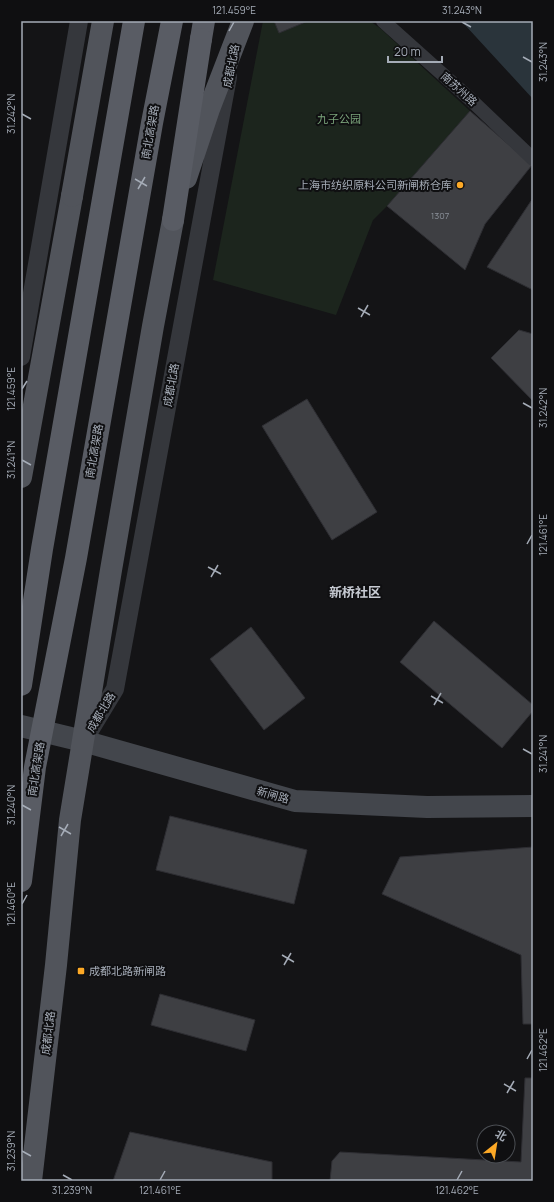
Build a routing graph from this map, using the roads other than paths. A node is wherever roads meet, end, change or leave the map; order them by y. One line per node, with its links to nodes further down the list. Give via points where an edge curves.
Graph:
1 (79, 21): 11 (street)
2 (103, 21): 12 (main road, bridge)
3 (204, 21): 10 (highway, bridge)
4 (240, 21): 15 (street, 成都北路, via 115,689)
5 (243, 21): 10 (main road, 成都北路, bridge, via 190,164)
6 (383, 21): 9 (street, 南苏州路, via 470,98)
7 (134, 24): 13 (highway, bridge, via 42,550)
8 (171, 27): 17 (highway, 南北高架路, bridge, via 147,147 76,558 35,767)
9 (533, 159)
10 (173, 220): 15 (main road, 成都北路)
11 (21, 357)
12 (21, 477)
13 (21, 685)
14 (21, 726): 15 (main road, 新闸路)
15 (83, 741): 16 (main road, 新闸路, via 295,801 427,807); 18 (main road, 成都北路, via 70,820)
16 (533, 806)
17 (21, 881)
18 (31, 1181)

